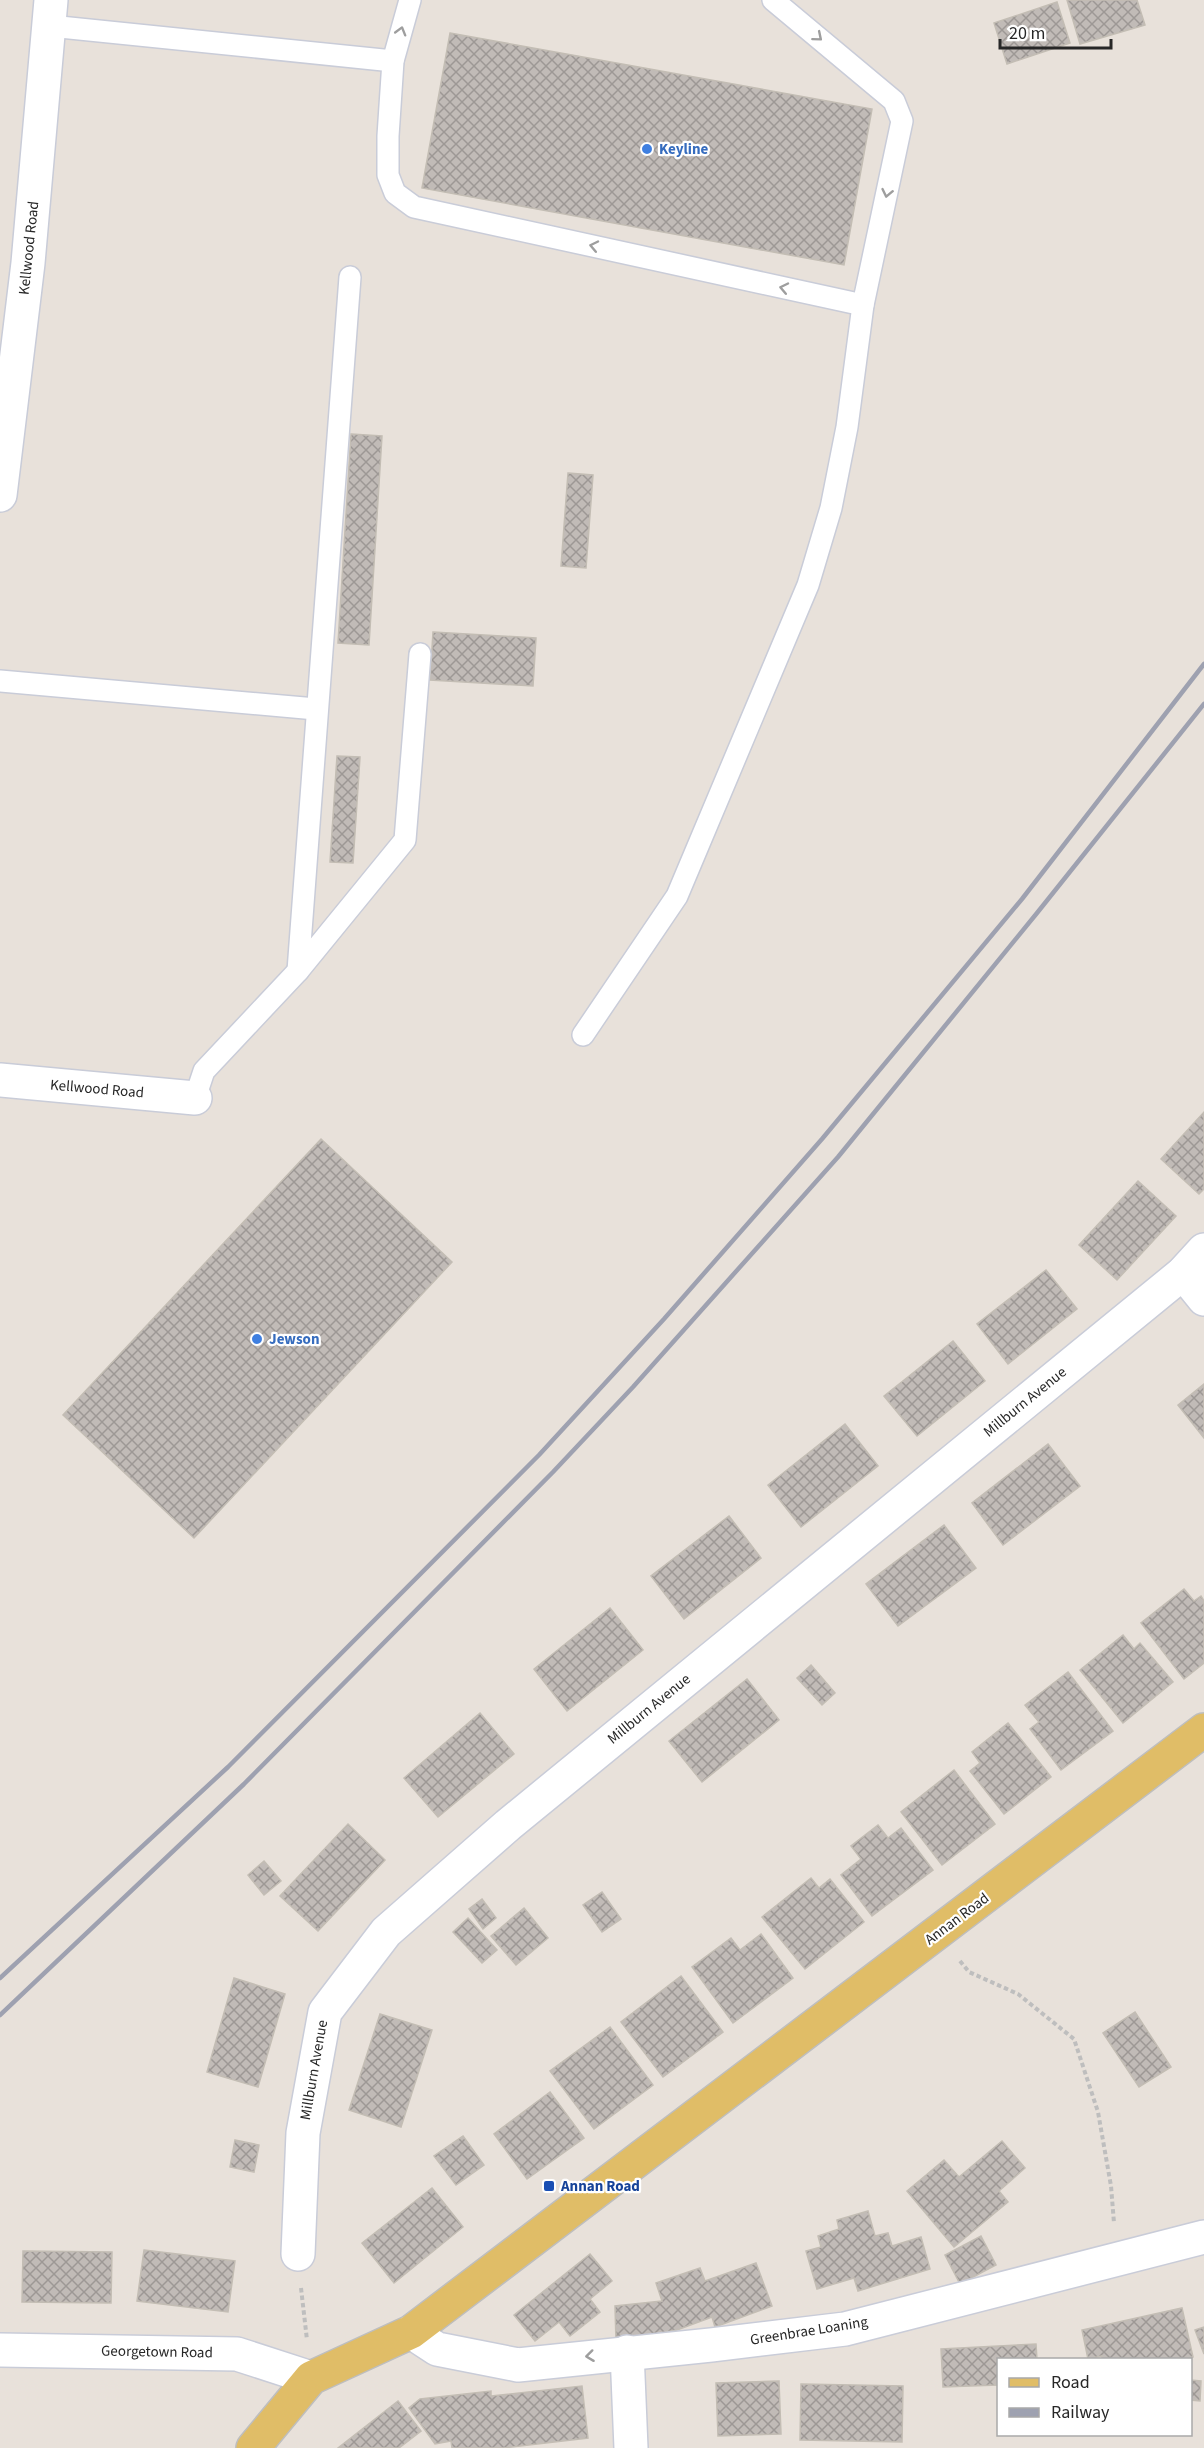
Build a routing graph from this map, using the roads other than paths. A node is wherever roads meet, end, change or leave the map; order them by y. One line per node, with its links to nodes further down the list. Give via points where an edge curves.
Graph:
1 (410, 0): 4 (lane, one-way to 1)
2 (773, 0): 6 (lane, one-way to 6, via 894,101 902,121)
3 (50, 13): 4 (lane); 7 (street, Kellwood Road, via 28,263)
4 (393, 61): 6 (lane, one-way to 4, via 414,207 395,193 388,175)
5 (350, 277): 10 (lane)
6 (863, 305): 12 (lane, via 847,427 831,508 808,585 677,896)
7 (0, 495)
8 (420, 654): 11 (lane, via 405,840)
9 (0, 681): 10 (lane)
10 (316, 709): 11 (lane)
11 (298, 971): 14 (lane, via 204,1071)
12 (583, 1035)
13 (0, 1080): 14 (street, Kellwood Road)
14 (195, 1098)
15 (1193, 1262): 16 (street, Millburn Avenue); 19 (street, Millburn Avenue, via 508,1825 386,1932 325,2012 303,2133)
16 (1204, 1299)
17 (1204, 1730): 20 (main road, Annan Road)
18 (1204, 2237): 22 (street, Greenbrae Loaning, via 845,2329)
19 (298, 2254)
20 (411, 2332): 22 (street, Greenbrae Loaning, one-way to 20, via 518,2365 437,2349); 23 (main road, Annan Road)
21 (0, 2350): 23 (street, Georgetown Road, via 237,2354)
22 (627, 2352): 25 (street)
23 (311, 2378): 24 (main road, Annan Road)
24 (253, 2448)
25 (632, 2448)

